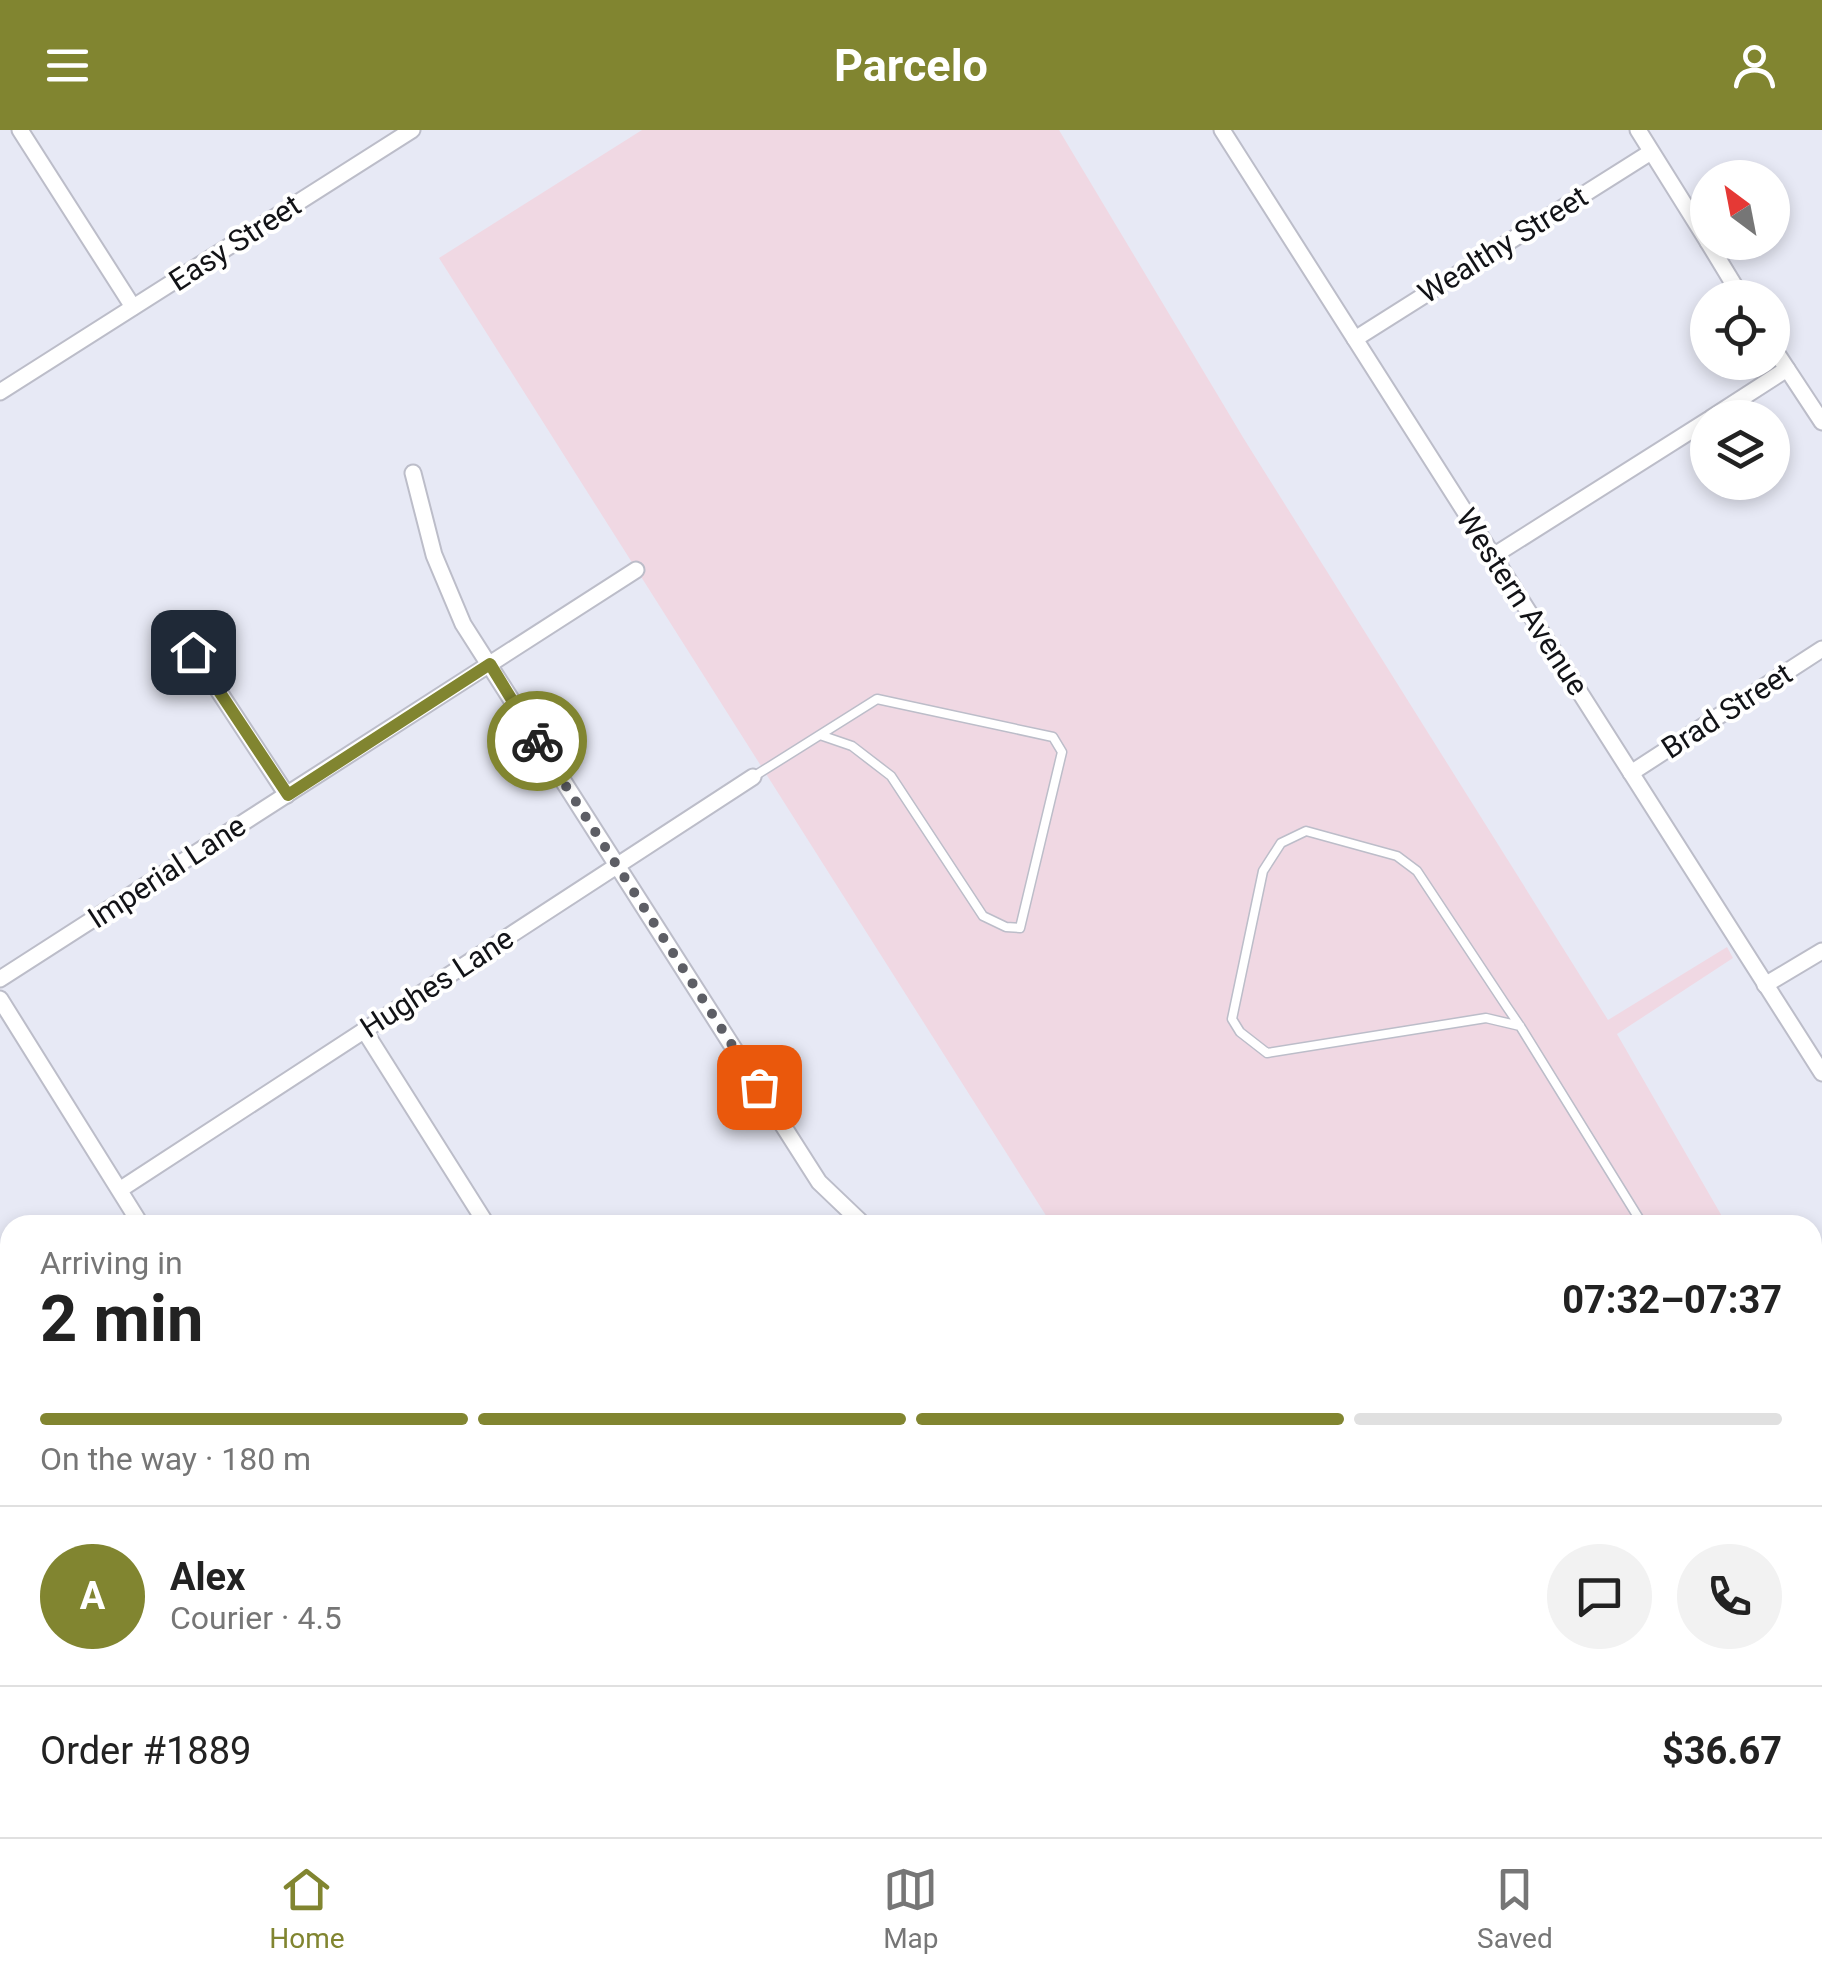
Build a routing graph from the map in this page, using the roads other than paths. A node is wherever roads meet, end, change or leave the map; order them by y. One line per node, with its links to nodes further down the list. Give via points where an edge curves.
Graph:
1 (20, 130): 7 (street)
2 (412, 130): 7 (street, Easy Street)
3 (1222, 130): 8 (street, Western Avenue)
4 (1638, 130): 5 (street)
5 (1651, 152): 6 (street); 8 (street, Wealthy Street)
6 (1690, 214)
7 (133, 307): 11 (street, Easy Street)
8 (1355, 339): 16 (street, Western Avenue)
9 (1790, 374): 13 (street)
10 (1771, 380): 12 (street)
11 (0, 392)
12 (1740, 400)
13 (1822, 422)
14 (1690, 432): 16 (street)
15 (412, 473): 20 (street, via 453,605)
16 (1493, 556): 22 (street, Western Avenue)
17 (636, 570): 20 (street, Imperial Lane)
18 (174, 624): 24 (street)
19 (1822, 649): 22 (street, Brad Street)
20 (490, 664): 24 (street, Imperial Lane); 25 (street)
21 (820, 735): 21 (lane, via 852,746 882,768 983,916 1020,928 1062,752 1057,740 877,699); 23 (lane)
22 (1632, 773): 28 (street, Western Avenue)
23 (753, 777): 25 (street, Hughes Lane)
24 (288, 795): 27 (street, Imperial Lane)
25 (618, 867): 31 (street, Hughes Lane); 36 (street, via 820,1182)
26 (1822, 950): 28 (street)
27 (0, 979)
28 (1765, 985): 32 (street, Western Avenue)
29 (0, 999): 33 (street)
30 (1520, 1026): 30 (lane, via 1417,870 1397,856 1306,832 1281,843 1264,871 1232,1019 1252,1043 1267,1053 1283,1052 1486,1018); 37 (lane)
31 (364, 1030): 33 (street, Hughes Lane); 35 (street)
32 (1822, 1073)
33 (121, 1188): 34 (street)
34 (136, 1215)
35 (481, 1215)
36 (854, 1215)
37 (1637, 1215)

